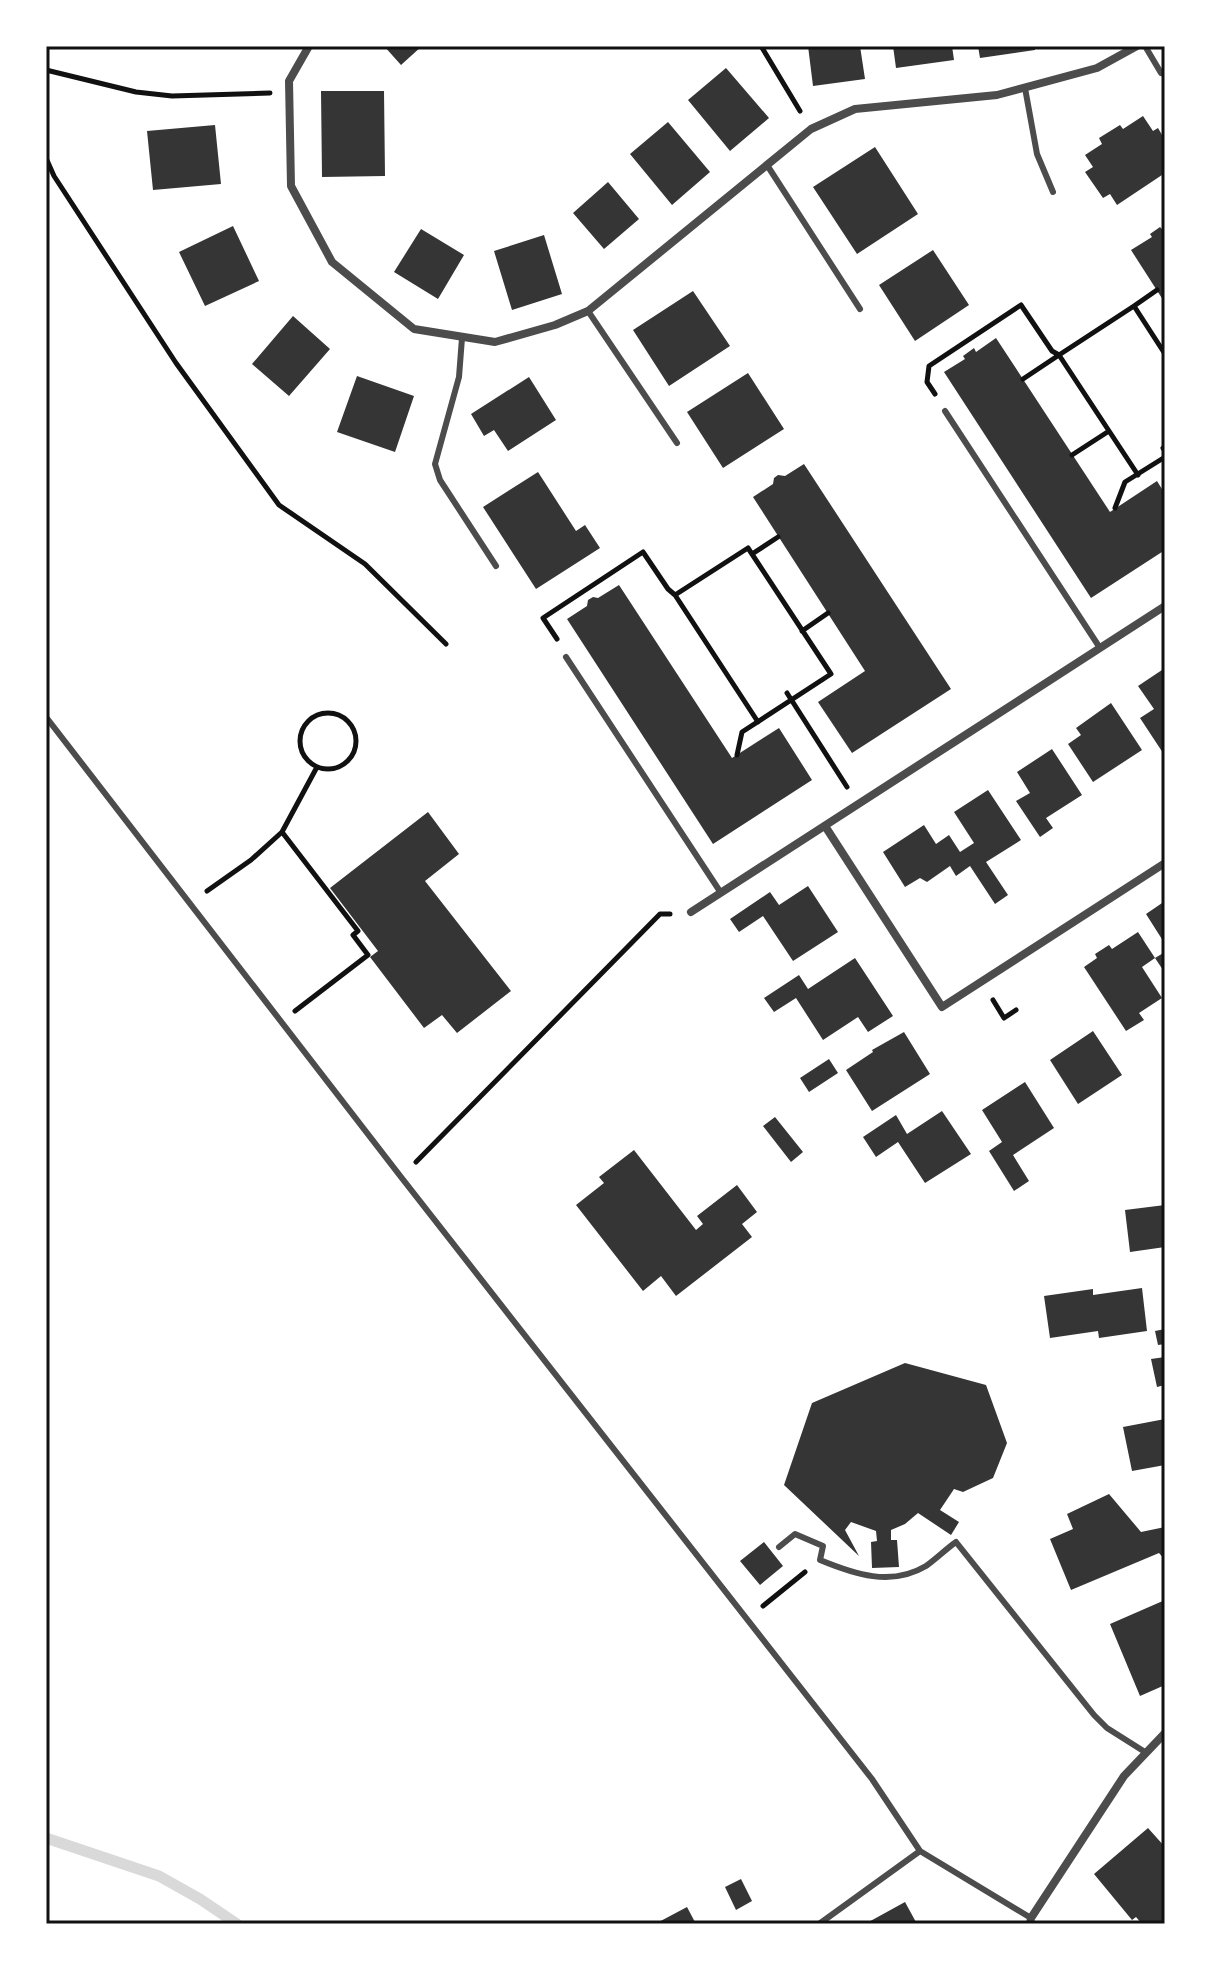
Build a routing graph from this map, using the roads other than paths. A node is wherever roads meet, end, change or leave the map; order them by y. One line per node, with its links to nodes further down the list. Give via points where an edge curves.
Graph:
1 (309, 46): 10 (street, via 289,81 291,186 332,262 414,329)
2 (1137, 46): 5 (street, via 1097,68)
3 (1145, 46): 4 (lane)
4 (1165, 74)
5 (1025, 88): 6 (street, via 855,109 811,129); 7 (lane, via 1037,154)
6 (767, 165): 8 (lane); 9 (street)
7 (1053, 192)
8 (860, 309)
9 (588, 311): 10 (street, via 495,342); 12 (lane)
10 (462, 338): 13 (lane, via 459,377 435,464)
11 (945, 411): 15 (lane)
12 (677, 443)
13 (496, 566)
14 (1165, 606): 15 (street)
15 (1100, 648): 18 (street)
16 (566, 657): 20 (lane)
17 (46, 717): 25 (lane, via 872,1779)
18 (825, 826): 19 (street, via 942,1007); 20 (street)
19 (1165, 863)
20 (721, 893): 21 (street)
21 (691, 912)
22 (779, 1547): 24 (lane, via 795,1534 823,1546 820,1560 855,1574 892,1578 924,1567 956,1542 1094,1715)
23 (1165, 1733): 24 (street)
24 (1145, 1752): 26 (street)
25 (920, 1851): 26 (lane); 27 (lane)
26 (1030, 1921)
27 (819, 1924)

